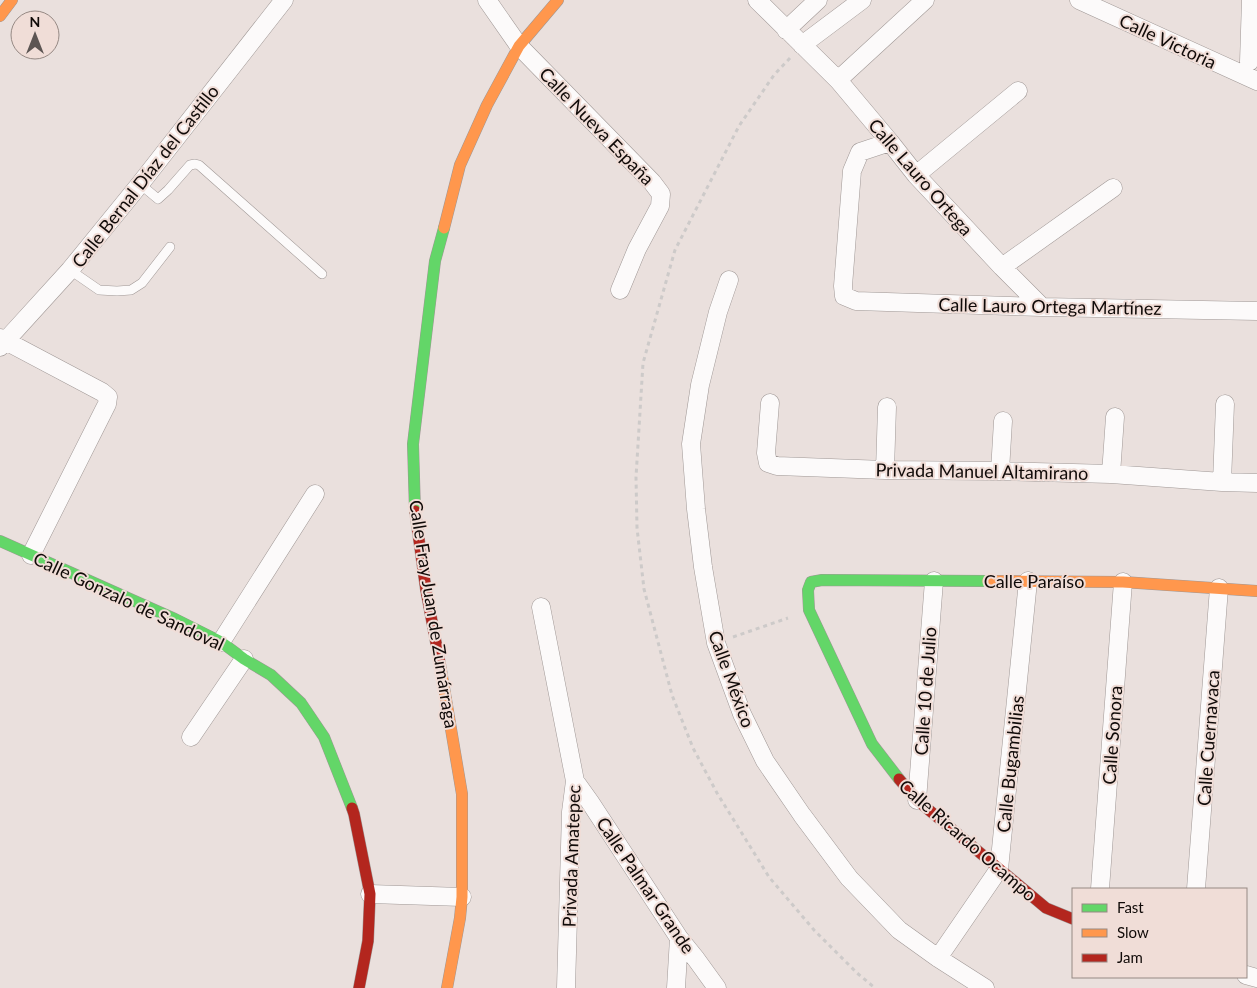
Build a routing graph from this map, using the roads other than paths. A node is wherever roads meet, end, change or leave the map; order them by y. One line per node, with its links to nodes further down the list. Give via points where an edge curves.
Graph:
1 (12, 0): 11 (main road)
2 (487, 0): 14 (street, Calle Nueva España)
3 (558, 0): 14 (main road, Calle Fray Juan de Zumárraga)
4 (757, 0): 12 (street, Calle Lauro Ortega)
5 (818, 0): 12 (street)
6 (862, 0): 13 (street)
7 (925, 0): 17 (street)
8 (1079, 0): 16 (street, Calle Victoria)
9 (1251, 0): 15 (street)
10 (278, 2): 22 (street, Calle Bernal Díaz del Castillo)
11 (0, 16)
12 (786, 30): 13 (street, Calle Lauro Ortega)
13 (802, 45): 17 (street, Calle Lauro Ortega)
14 (519, 46): 29 (street, Calle Nueva España, via 660,194 660,206); 62 (main road, Calle Fray Juan de Zumárraga, via 460,165 435,261 413,444 415,516 462,794)
15 (1253, 62): 16 (street)
16 (1222, 65): 18 (street, Calle Victoria)
17 (838, 80): 20 (street, Calle Lauro Ortega)
18 (1257, 81)
19 (1018, 91): 21 (street)
20 (890, 142): 21 (street, Calle Lauro Ortega); 30 (street, Calle Lauro Ortega Martínez, via 860,152 852,171 844,296 856,301)
21 (916, 175): 25 (street, Calle Lauro Ortega)
22 (140, 184): 26 (street, Calle Bernal Díaz del Castillo); 27 (lane, via 158,199 190,165 199,165)
23 (1113, 188): 25 (street)
24 (170, 247): 26 (lane, via 142,283 131,290 99,290)
25 (1002, 267): 30 (street, Calle Lauro Ortega)
26 (70, 270): 32 (street, Calle Bernal Díaz del Castillo)
27 (322, 274)
28 (729, 280): 65 (street, Calle México, via 700,385 691,444 703,567 716,643 742,714 765,761 802,815 849,878 899,930)
29 (620, 290)
30 (1042, 307): 31 (street, Calle Lauro Ortega Martínez)
31 (1257, 311)
32 (2, 342): 45 (street, via 108,397)
33 (770, 403): 38 (street, Privada Manuel Altamirano, via 768,463)
34 (1225, 404): 41 (street)
35 (887, 407): 38 (street)
36 (1115, 417): 40 (street)
37 (1003, 421): 39 (street)
38 (885, 470): 39 (street, Privada Manuel Altamirano)
39 (1000, 471): 40 (street, Privada Manuel Altamirano)
40 (1111, 474): 41 (street, Privada Manuel Altamirano)
41 (1222, 482): 42 (street, Privada Manuel Altamirano)
42 (1257, 482)
43 (315, 494): 53 (street)
44 (0, 541): 45 (main road, Calle Gonzalo de Sandoval)
45 (31, 555): 53 (main road, Calle Gonzalo de Sandoval)
46 (934, 581): 47 (main road, Calle Paraíso); 48 (main road, Calle Paraíso); 57 (street, Calle 10 de Julio)
47 (1028, 581): 49 (main road, Calle Paraíso); 58 (street, Calle Bugambilias)
48 (811, 582): 57 (main road, Calle Ricardo Ocampo, via 809,610 872,744)
49 (1123, 582): 50 (main road, Calle Paraíso); 59 (street, Calle Sonora)
50 (1219, 588): 51 (main road, Calle Paraíso); 60 (street, Calle Cuernavaca)
51 (1257, 591)
52 (542, 607): 56 (street, Privada Amatepec)
53 (221, 642): 54 (main road, Calle Gonzalo de Sandoval)
54 (244, 659): 55 (street); 61 (main road, Calle Gonzalo de Sandoval, via 271,675 301,703 324,737 354,814)
55 (191, 737)
56 (575, 781): 64 (street, Calle Palmar Grande); 68 (street, Privada Amatepec, via 571,812)
57 (917, 800): 58 (main road, Calle Ricardo Ocampo)
58 (999, 869): 63 (main road, Calle Ricardo Ocampo, via 1046,908); 65 (street, Calle Bugambilias)
59 (1100, 888)
60 (1196, 888)
61 (370, 894): 62 (street); 66 (main road, Calle Gonzalo de Sandoval, via 368,940)
62 (462, 897): 67 (main road, Calle Fray Juan de Zumárraga)
63 (1072, 919)
64 (679, 938): 69 (street); 70 (street, Calle Palmar Grande)
65 (938, 958): 71 (street, Calle México)
66 (359, 988)
67 (447, 988)
68 (566, 988)
69 (676, 988)
70 (717, 988)
71 (985, 988)

